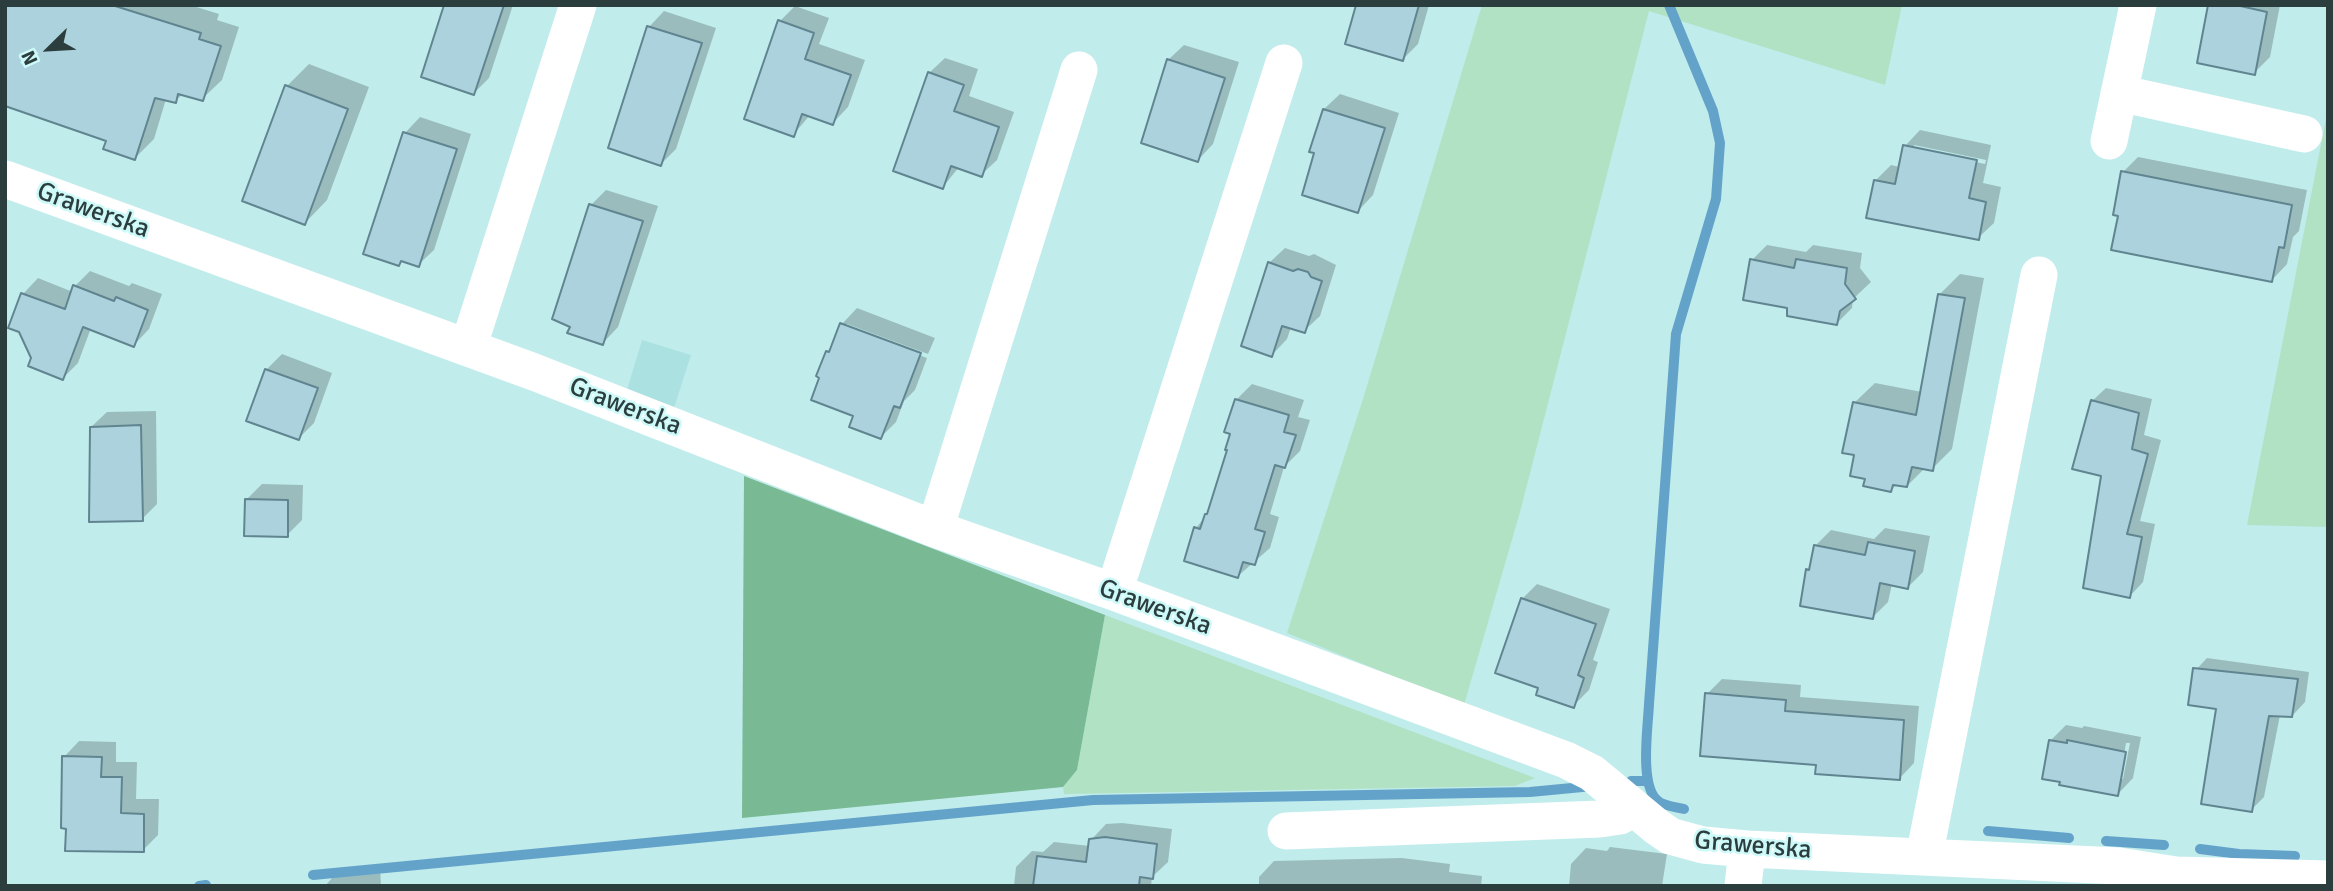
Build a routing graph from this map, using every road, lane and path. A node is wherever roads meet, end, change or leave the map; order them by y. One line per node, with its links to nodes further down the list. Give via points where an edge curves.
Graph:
1 (578, 5): 10 (street)
2 (2138, 5): 5 (street)
3 (1284, 63): 12 (street)
4 (1079, 70): 11 (street)
5 (2119, 93): 6 (street); 7 (street)
6 (2304, 134)
7 (2109, 141)
8 (5, 179): 10 (street, Grawerska)
9 (2039, 275): 16 (street)
10 (468, 348): 11 (street, Grawerska)
11 (935, 529): 12 (street, Grawerska)
12 (1114, 592): 13 (street, Grawerska, via 1566,760 1592,773)
13 (1634, 808): 14 (street, via 1600,820); 15 (street, Grawerska, via 1685,841)
14 (1286, 831)
15 (1747, 849): 16 (street, Grawerska); 18 (street)
16 (1924, 857): 17 (street, Grawerska)
17 (2328, 879)
18 (1742, 886)

